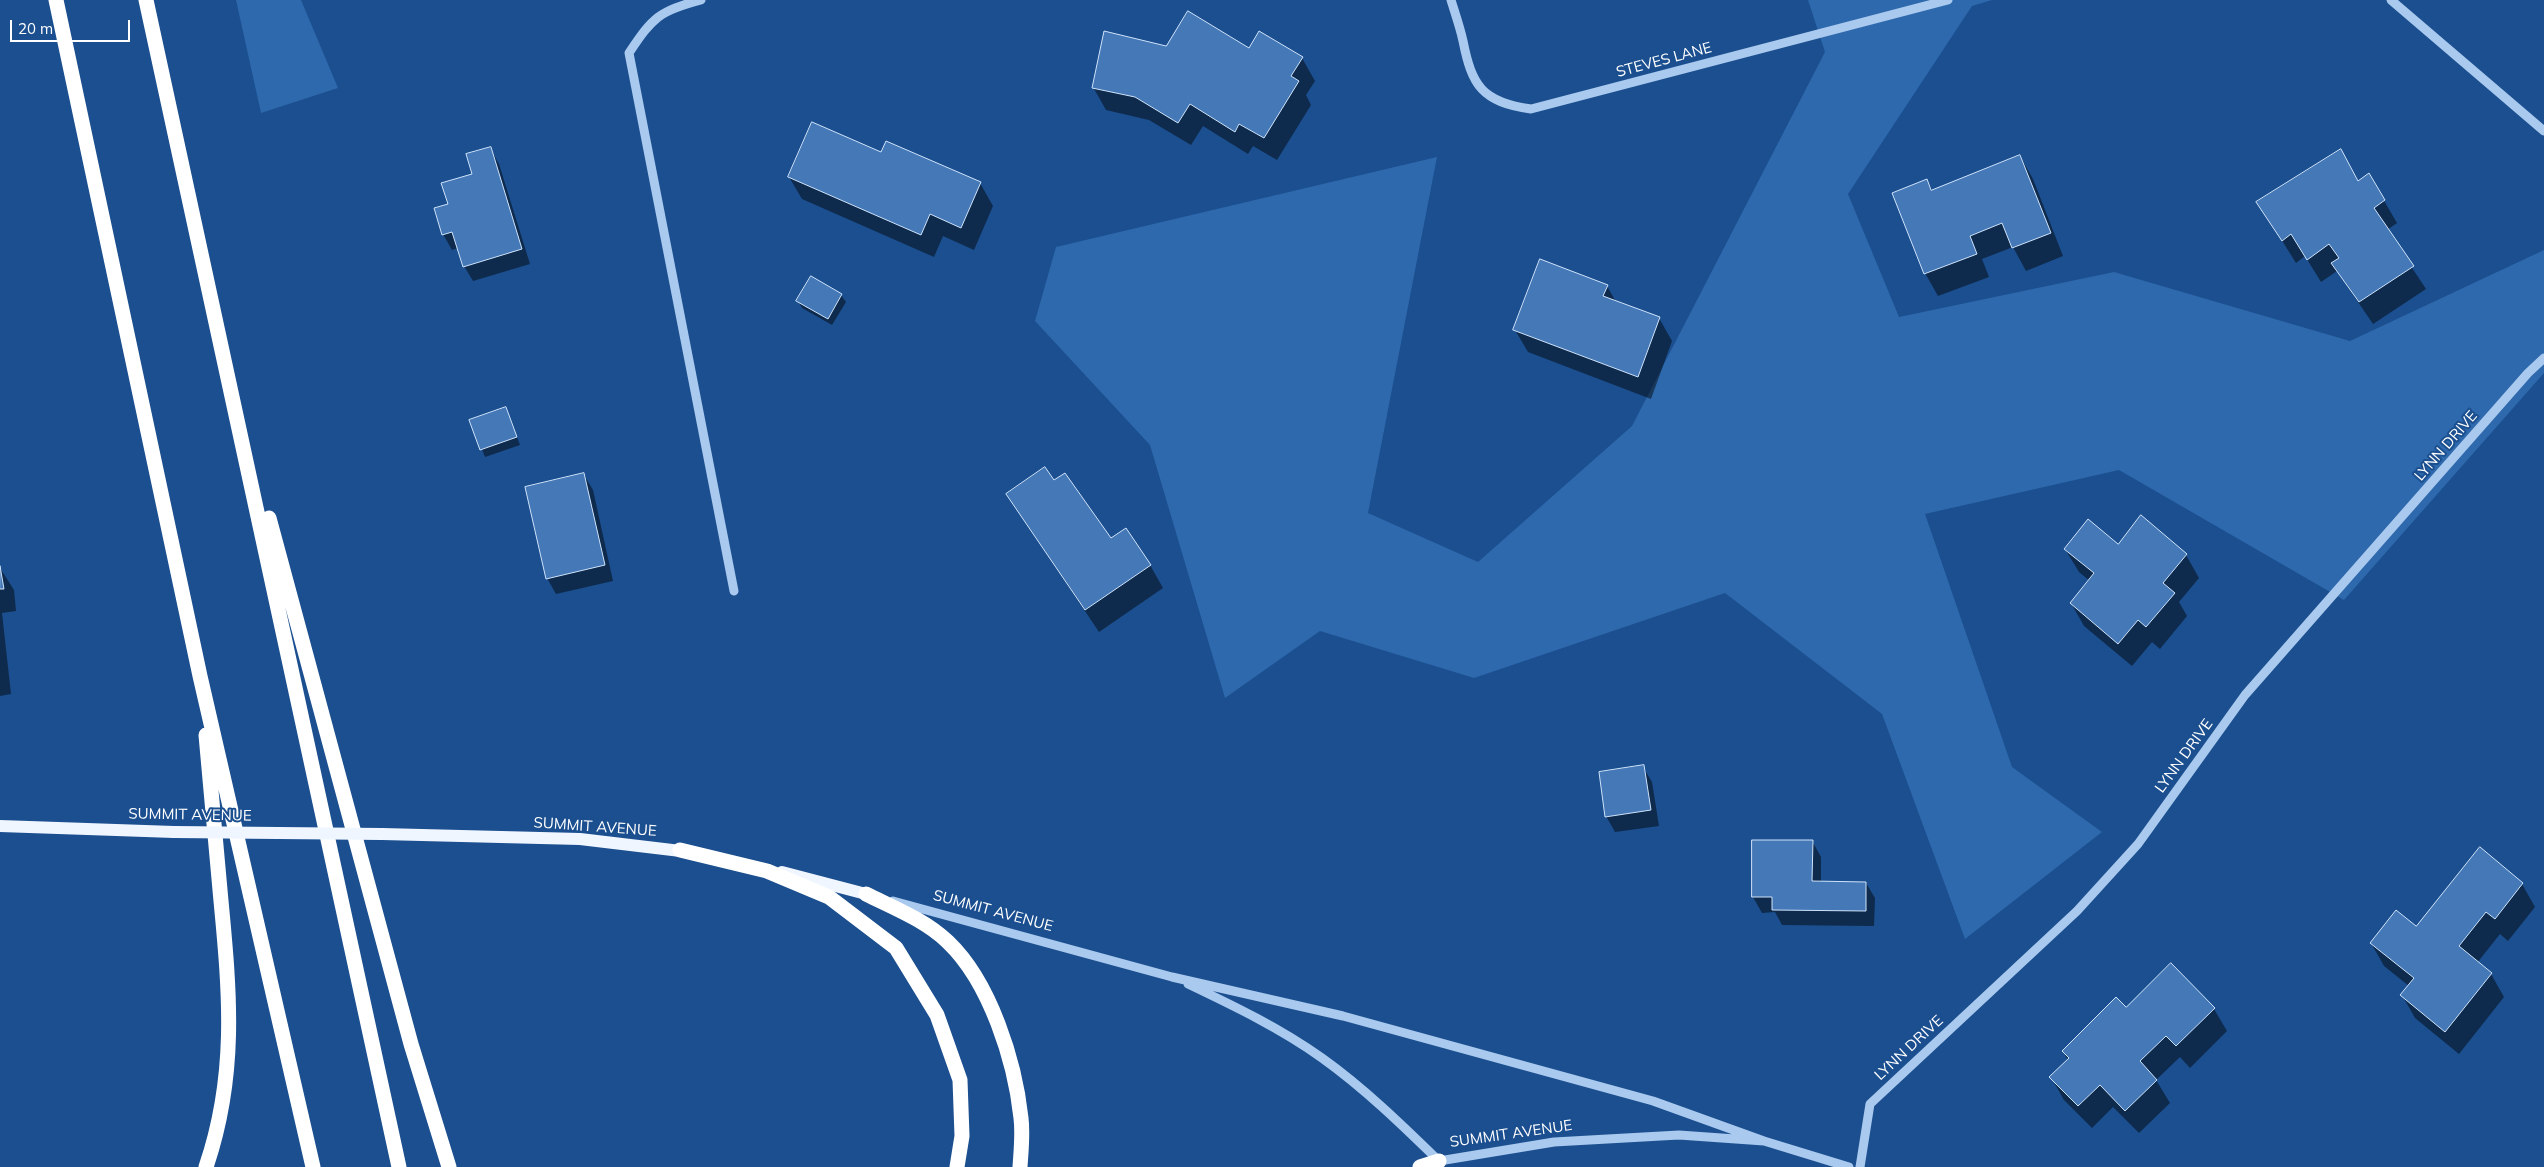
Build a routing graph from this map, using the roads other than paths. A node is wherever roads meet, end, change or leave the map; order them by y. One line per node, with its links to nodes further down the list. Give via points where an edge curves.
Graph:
1 (56, 0): 11 (highway)
2 (146, 0): 8 (highway)
3 (702, 0): 10 (street, via 675,6 650,22 629,53)
4 (1451, 0): 5 (street, STEVES LANE, via 1472,77 1488,95 1508,106 1531,109)
5 (1948, 0)
6 (2392, 0): 7 (street)
7 (2544, 131)
8 (219, 336): 20 (highway); 21 (highway, via 411,1044)
9 (2544, 358): 26 (street, LYNN DRIVE, via 2245,695 2138,844 2077,911 1870,1104)
10 (734, 591)
11 (200, 676): 18 (highway, via 229,994 229,1059 218,1131); 19 (highway)
12 (0, 826): 13 (main road, SUMMIT AVENUE, bridge, via 580,840)
13 (680, 850): 14 (main road, SUMMIT AVENUE, via 786,872); 22 (highway, via 767,871 829,897 896,948 937,1015 960,1080 962,1136)
14 (866, 894): 15 (street, SUMMIT AVENUE); 23 (highway, via 916,919 948,942 985,990 1011,1060 1022,1119)
15 (1172, 977): 16 (street, SUMMIT AVENUE, via 1343,1016 1654,1101); 17 (street, SUMMIT AVENUE, via 1248,1013 1322,1058)
16 (1764, 1141): 17 (street, SUMMIT AVENUE, via 1679,1135 1554,1142); 25 (street, SUMMIT AVENUE)
17 (1440, 1161): 24 (highway)
18 (206, 1167)
19 (313, 1167)
20 (400, 1167)
21 (449, 1167)
22 (958, 1167)
23 (1020, 1167)
24 (1420, 1167)
25 (1849, 1167)
26 (1860, 1167)

